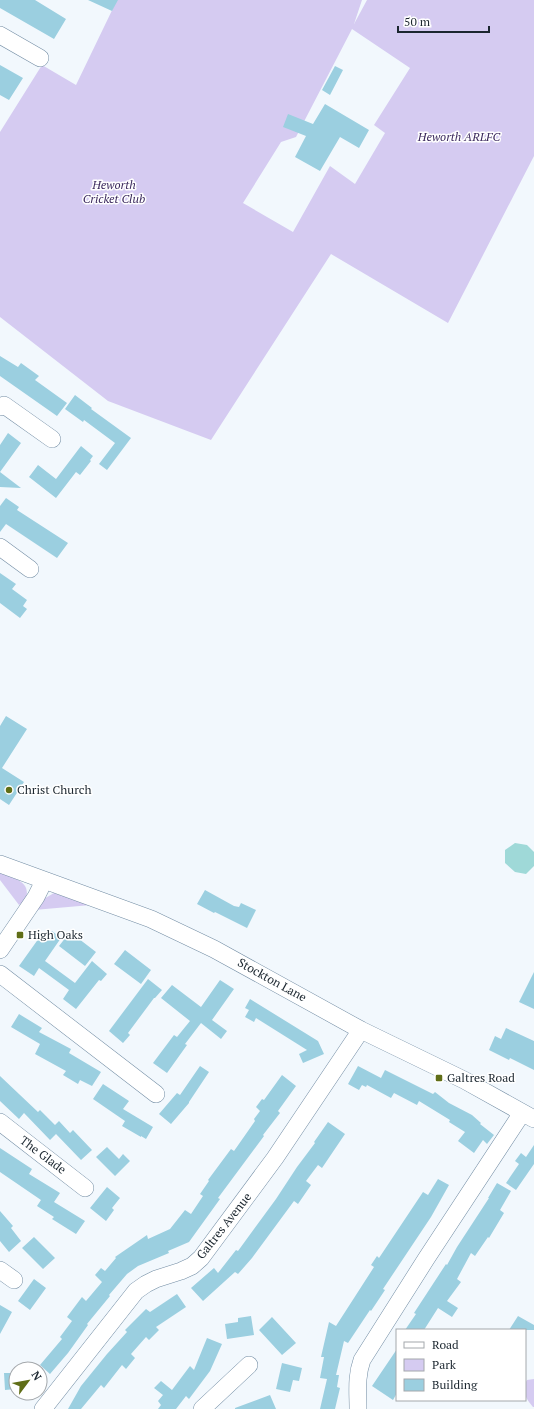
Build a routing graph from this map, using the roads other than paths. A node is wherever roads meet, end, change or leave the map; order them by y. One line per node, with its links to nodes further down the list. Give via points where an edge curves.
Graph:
1 (0, 35): 2 (street)
2 (40, 58)
3 (1, 404): 4 (street)
4 (52, 439)
5 (0, 547): 6 (street)
6 (30, 569)
7 (0, 864): 8 (street, Stockton Lane)
8 (44, 881): 9 (street); 11 (street, Stockton Lane, via 151,920 214,949)
9 (0, 950)
10 (0, 974): 12 (street)
11 (361, 1030): 13 (street, Stockton Lane, via 464,1080); 19 (street, Galtres Avenue, via 275,1158 201,1258 192,1266 151,1282 136,1291)
12 (156, 1094)
13 (528, 1116): 21 (street, via 426,1259 362,1360 357,1381)
14 (0, 1122): 15 (street, The Glade)
15 (85, 1188)
16 (0, 1270): 17 (street)
17 (14, 1280)
18 (249, 1365): 20 (street)
19 (43, 1409)
20 (202, 1409)
21 (358, 1409)

